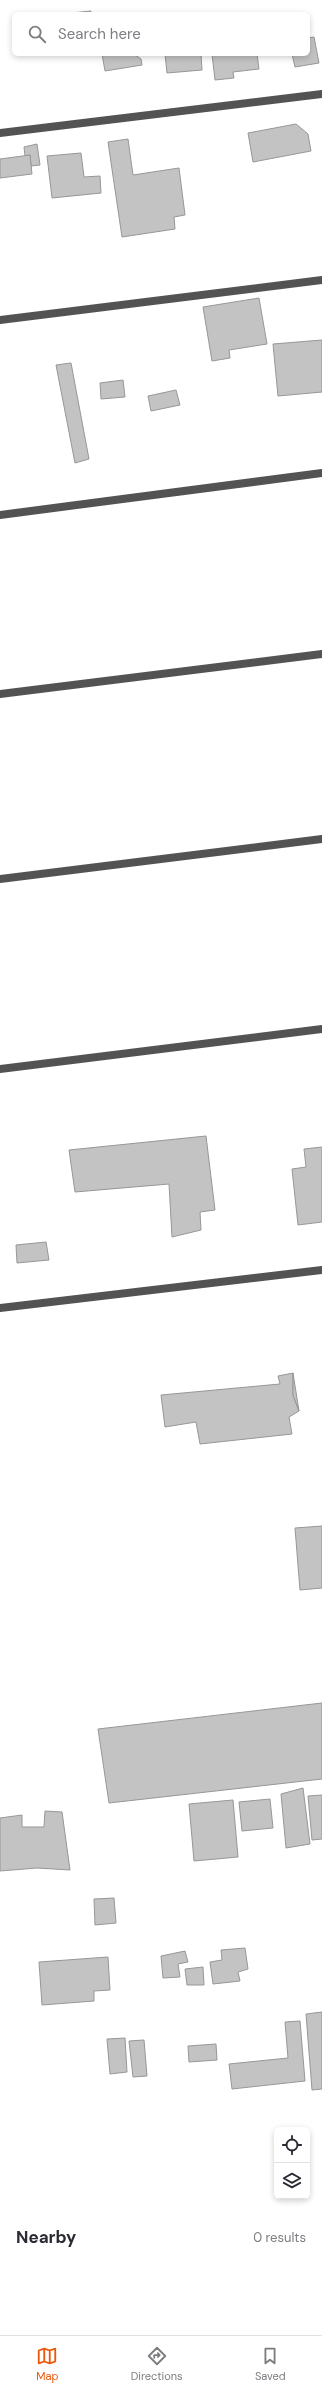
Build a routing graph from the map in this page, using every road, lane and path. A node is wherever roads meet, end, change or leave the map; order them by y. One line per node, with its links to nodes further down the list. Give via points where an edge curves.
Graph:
1 (322, 94): 2 (street)
2 (0, 133)
3 (322, 280): 4 (street)
4 (0, 320)
5 (322, 473): 6 (street)
6 (0, 515)
7 (322, 654): 8 (street)
8 (0, 694)
9 (322, 839): 10 (street)
10 (0, 879)
11 (322, 1029): 12 (street)
12 (0, 1069)
13 (322, 1270): 14 (street)
14 (0, 1308)

